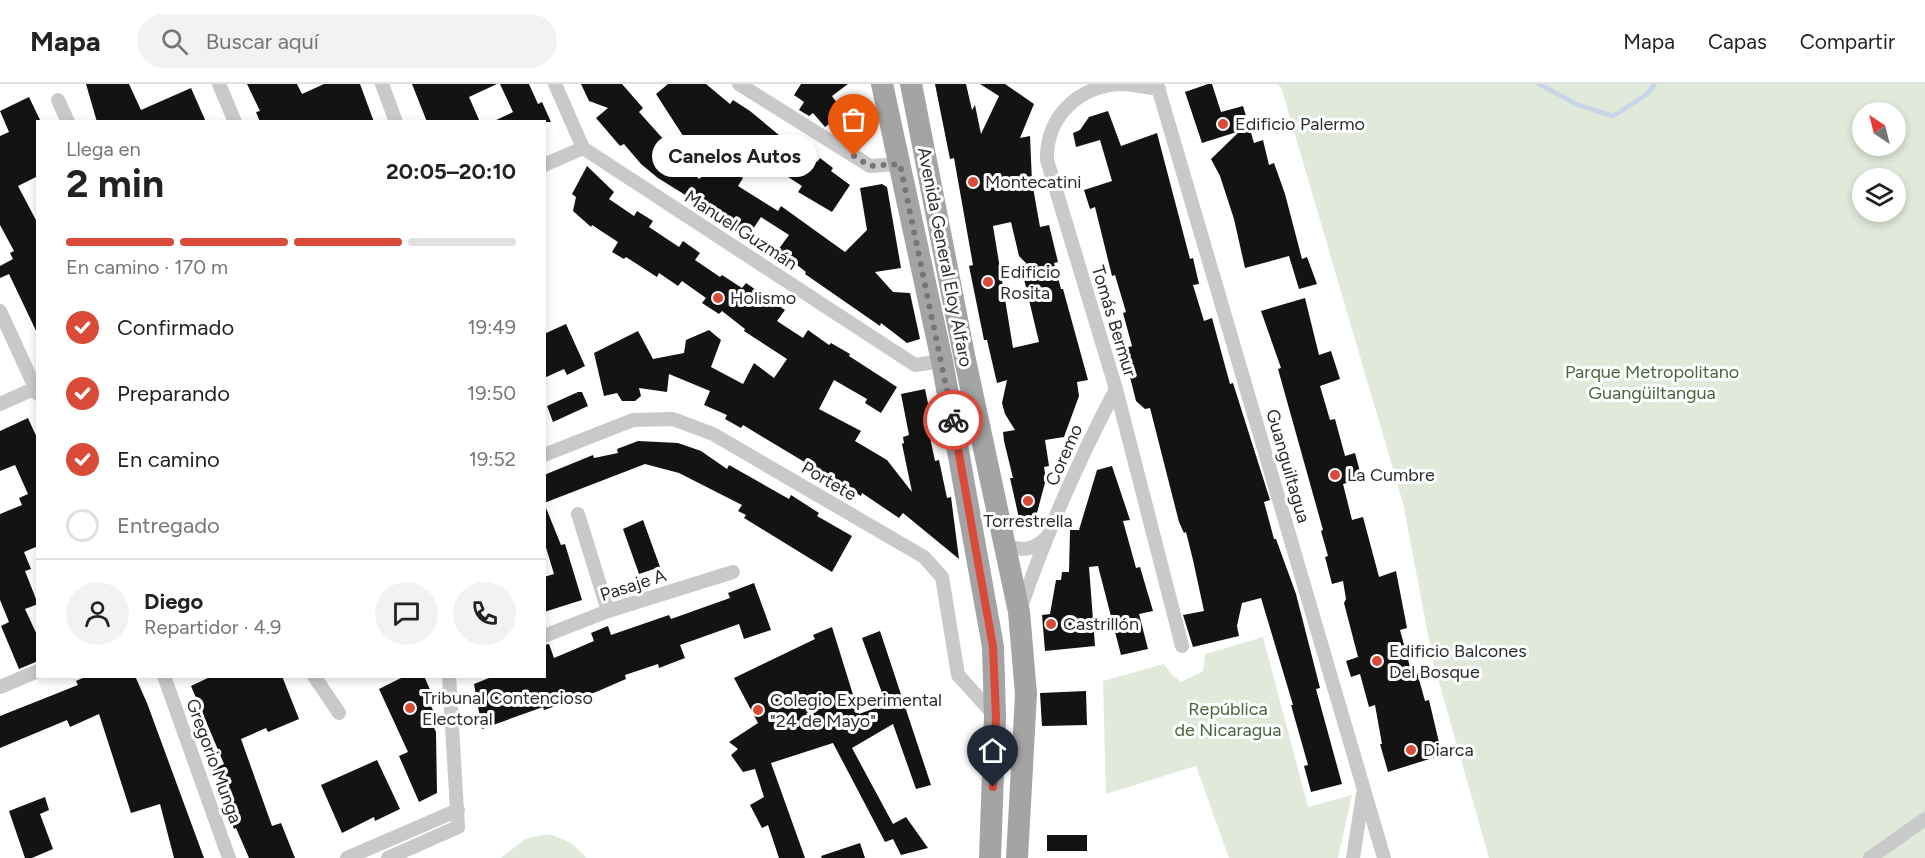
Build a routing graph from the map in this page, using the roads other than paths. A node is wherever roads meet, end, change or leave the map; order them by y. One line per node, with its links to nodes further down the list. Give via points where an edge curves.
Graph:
1 (219, 84): 10 (street)
2 (382, 84): 11 (street)
3 (555, 84): 12 (street)
4 (739, 84): 14 (street, via 870,166)
5 (882, 84): 14 (main road, Avenida General Eloy Alfaro)
6 (910, 84): 24 (main road, Avenida General Eloy Alfaro)
7 (1158, 87): 18 (street, Tomás Bermur, via 1122,84 1084,94 1064,108 1052,126 1047,145 1047,160); 37 (street, Guanguiltagua)
8 (58, 100): 9 (street)
9 (67, 120)
10 (234, 120)
11 (395, 120)
12 (583, 148): 13 (street); 16 (street, Manuel Guzmán, via 915,365)
13 (546, 164)
14 (900, 164): 16 (main road, Avenida General Eloy Alfaro)
15 (0, 311): 17 (street)
16 (942, 361): 36 (main road, Avenida General Eloy Alfaro, via 993,647)
17 (36, 388)
18 (1116, 389): 23 (street, Coremo); 29 (street, Tomás Bermur)
19 (36, 390): 20 (street)
20 (0, 404)
21 (546, 454): 36 (street, Portete, via 633,420 674,419 713,434 924,557 942,577 958,675)
22 (578, 514): 26 (street)
23 (1047, 536): 24 (street, via 1038,546 1022,550); 27 (street, Coremo)
24 (1007, 546): 27 (main road, Avenida General Eloy Alfaro)
25 (733, 572): 26 (street, Pasaje A)
26 (608, 611): 28 (street, Pasaje A)
27 (1019, 612): 44 (main road, Avenida General Eloy Alfaro, via 1026,694)
28 (546, 635)
29 (1182, 646)
30 (36, 672): 34 (street)
31 (165, 678): 40 (street, Gregorio Munga)
32 (315, 678): 35 (street)
33 (449, 678): 38 (street)
34 (2, 682)
35 (339, 713)
36 (996, 716): 43 (main road, Avenida General Eloy Alfaro)
37 (1364, 789): 45 (street); 46 (street, Guanguiltagua)
38 (458, 810): 41 (street); 42 (street, via 458,827)
39 (1925, 819): 47 (street)
40 (229, 858)
41 (347, 858)
42 (388, 858)
43 (990, 858)
44 (1017, 858)
45 (1353, 858)
46 (1384, 858)
47 (1870, 858)

